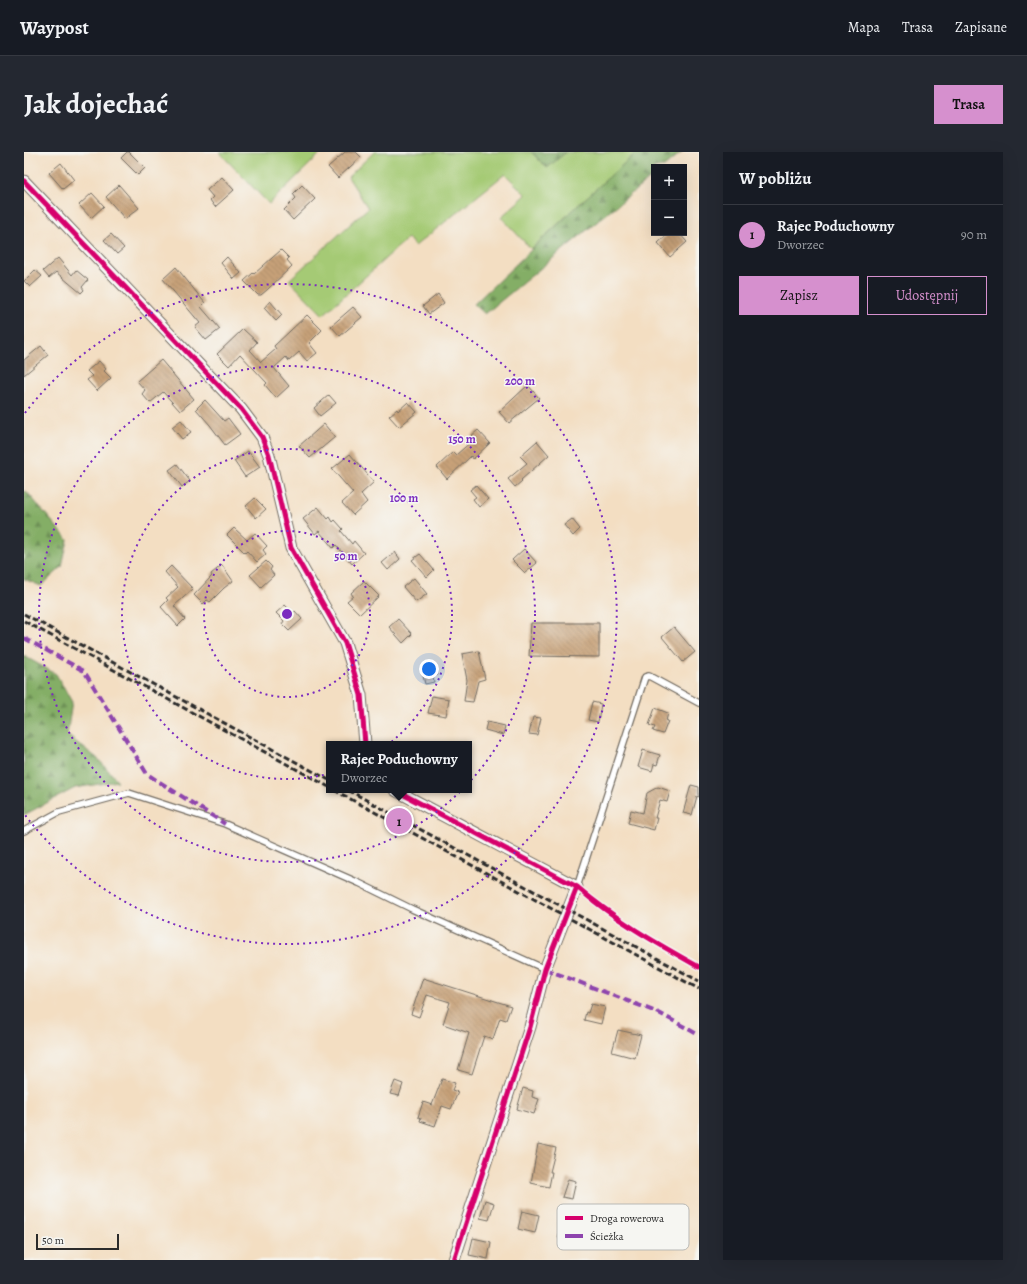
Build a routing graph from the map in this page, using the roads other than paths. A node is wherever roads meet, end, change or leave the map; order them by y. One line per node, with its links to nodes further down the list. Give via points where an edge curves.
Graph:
1 (24, 181): 3 (street, via 242,409 262,437 270,455 291,548 345,644 361,695)
2 (699, 703): 6 (lane, via 650,676 645,678)
3 (365, 741)
4 (401, 793): 6 (street)
5 (24, 831): 7 (lane, via 59,812 129,793 225,824)
6 (577, 888): 7 (street)
7 (545, 969): 8 (street, via 530,1027)
8 (454, 1260)

